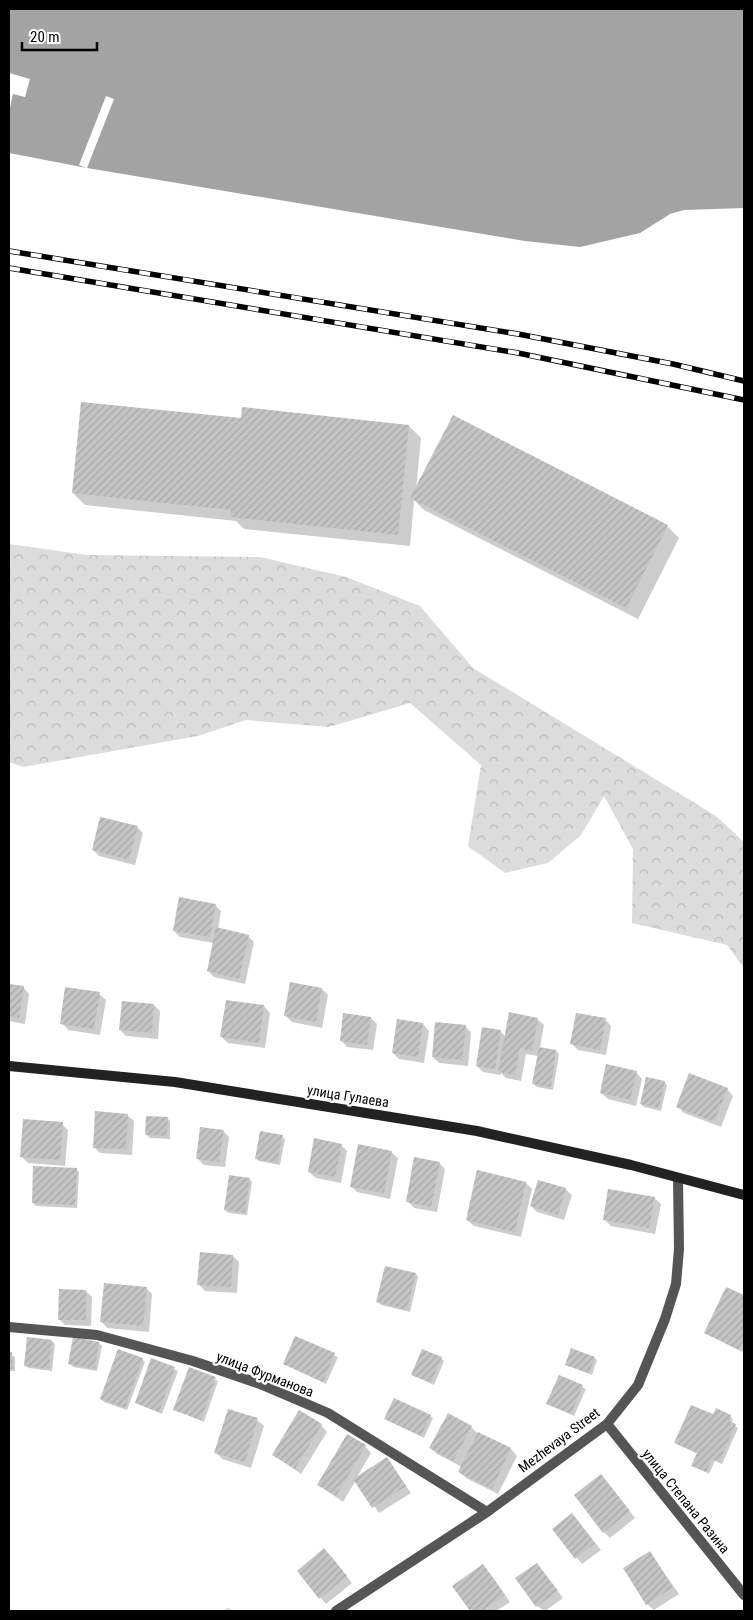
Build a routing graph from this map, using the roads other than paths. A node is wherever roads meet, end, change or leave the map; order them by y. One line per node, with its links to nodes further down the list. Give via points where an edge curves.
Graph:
1 (9, 1066): 2 (main road, улица Гулаева, via 175,1082 477,1131)
2 (678, 1178): 3 (main road, улица Гулаева); 5 (street, Mezhevaya Street, via 676,1284 638,1385)
3 (744, 1195)
4 (9, 1327): 6 (street, улица Фурманова, via 97,1334 260,1384 328,1413)
5 (607, 1424): 6 (street, Mezhevaya Street); 7 (street, улица Степана Разина)
6 (487, 1512): 8 (street, Mezhevaya Street)
7 (744, 1595)
8 (336, 1611)

